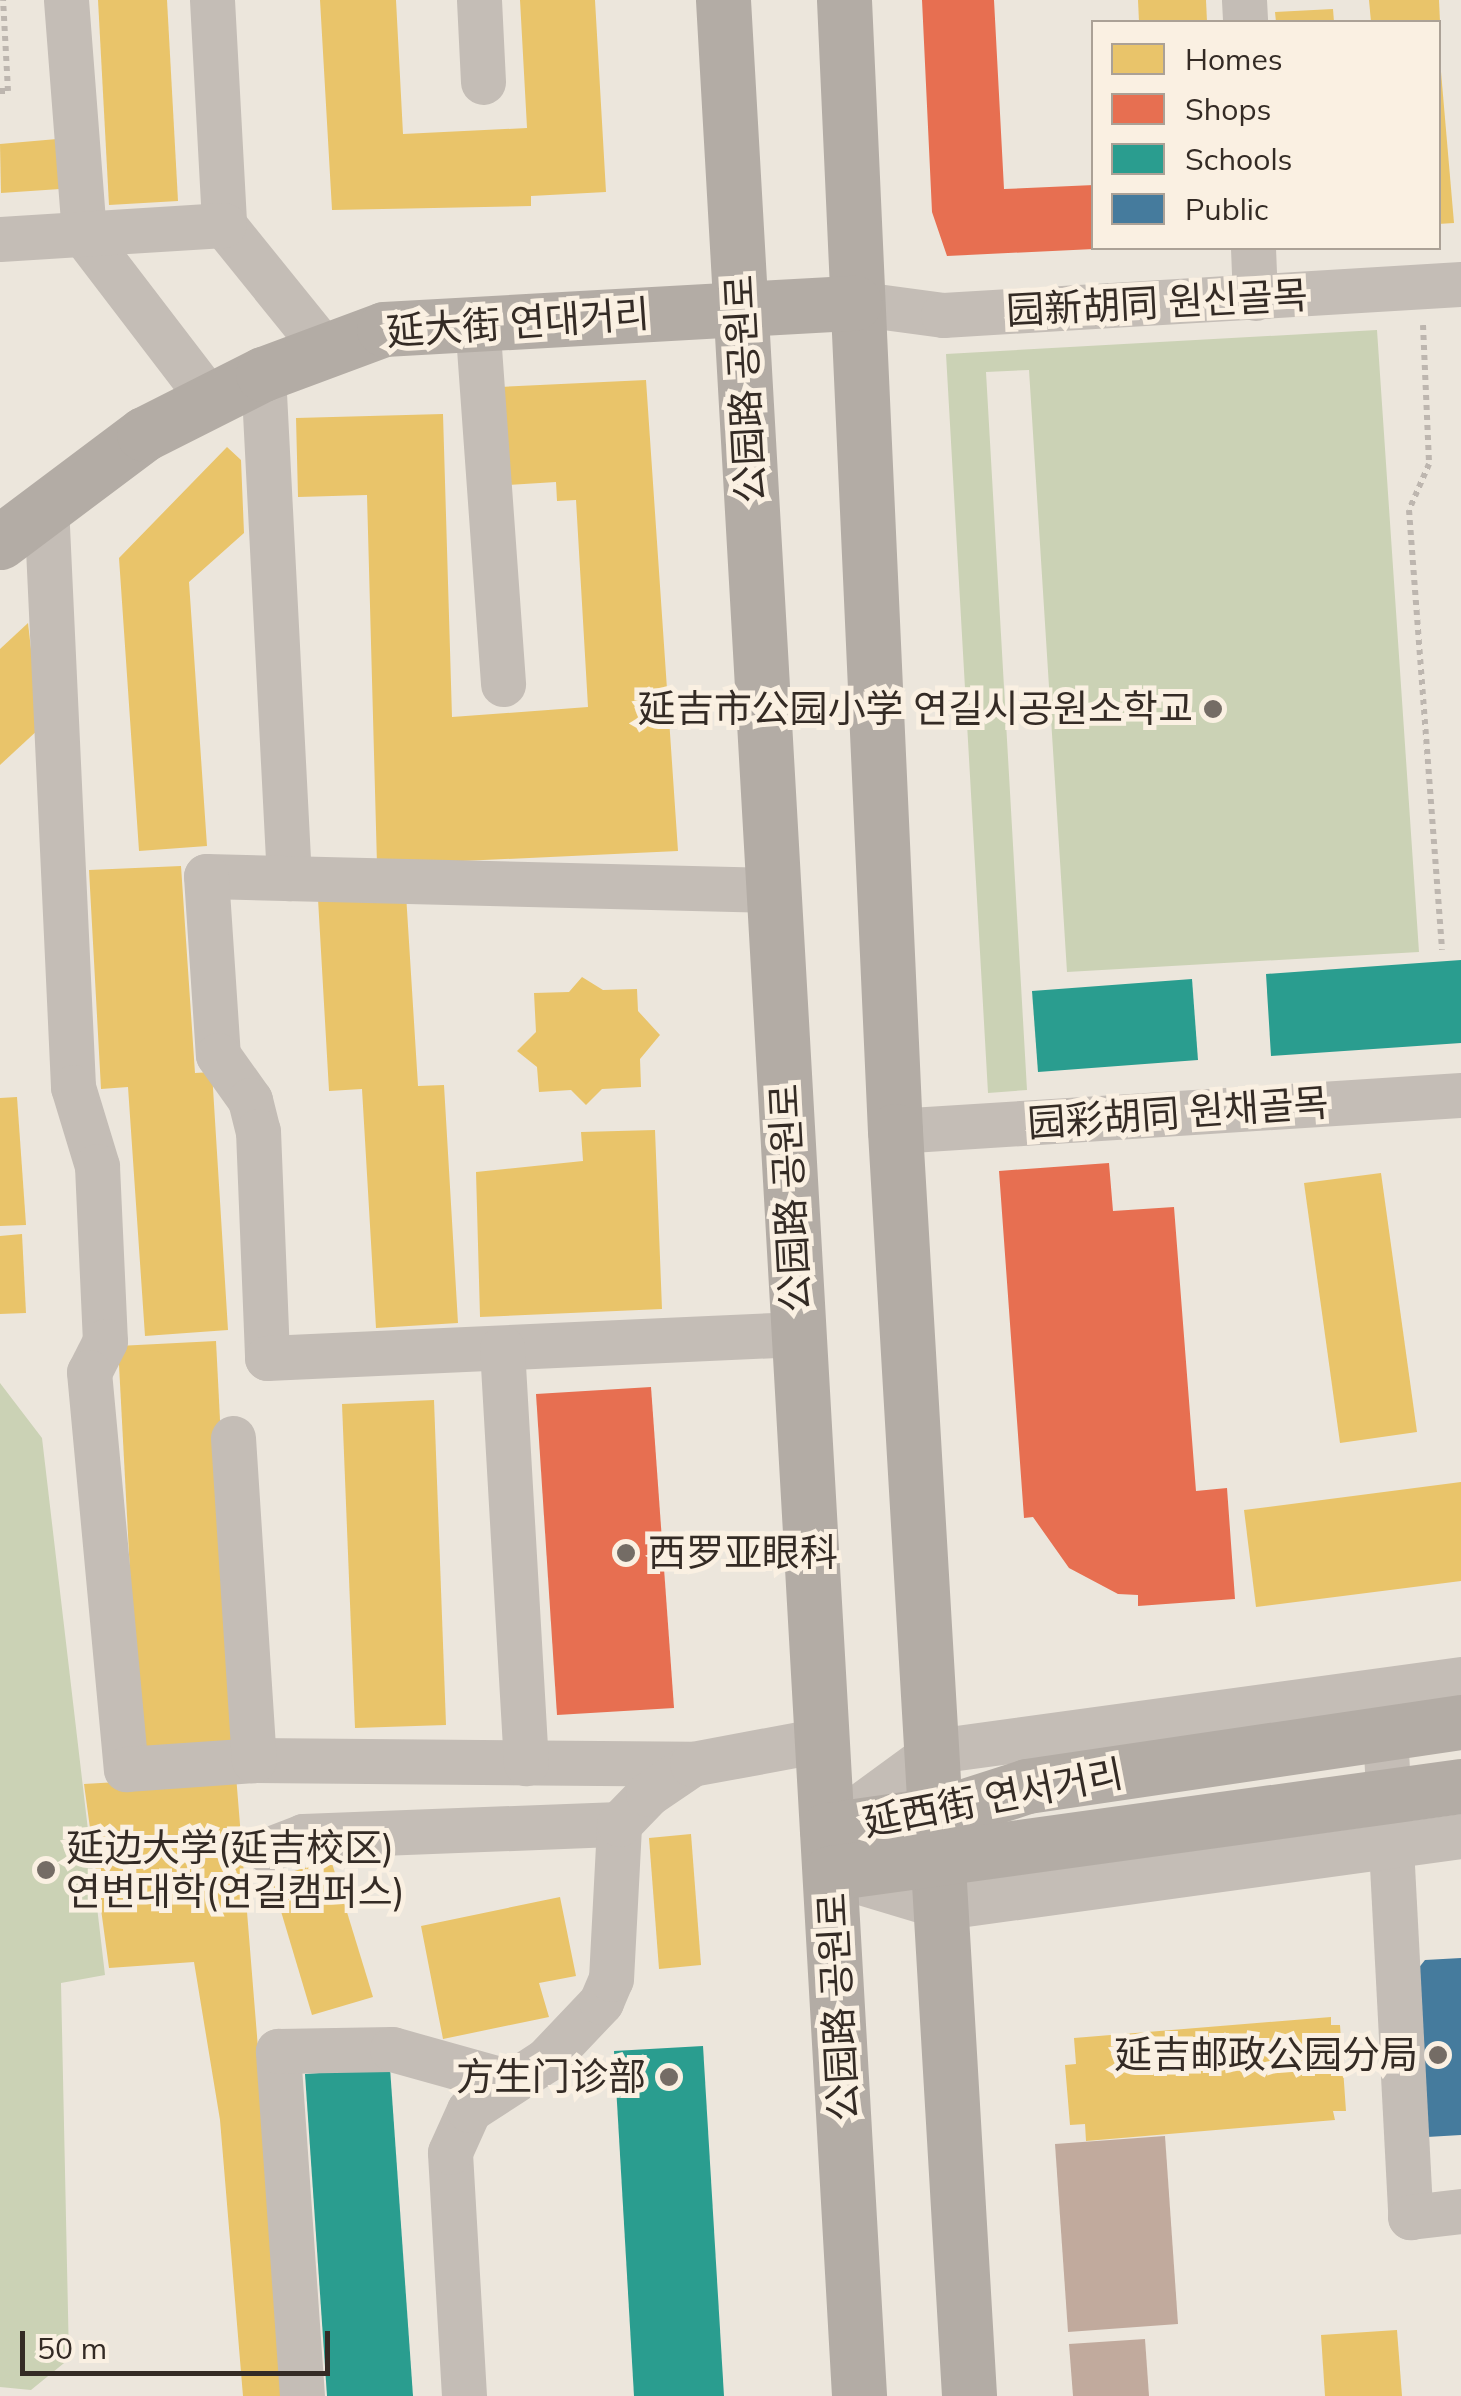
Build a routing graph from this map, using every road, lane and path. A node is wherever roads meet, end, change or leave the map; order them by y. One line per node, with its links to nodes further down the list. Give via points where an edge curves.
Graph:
1 (3, 0): 8 (path, via 8,91)
2 (66, 0): 10 (street)
3 (212, 0): 9 (street)
4 (478, 0): 7 (street)
5 (723, 0): 16 (main road, 公园路 공원로)
6 (844, 0): 15 (main road)
7 (483, 82)
8 (0, 91)
9 (224, 225): 10 (street); 19 (street)
10 (84, 235): 11 (street); 21 (street)
11 (0, 240)
12 (1253, 250): 14 (street)
13 (1461, 284): 14 (street, 园新胡同 원신골목)
14 (1255, 298): 15 (street, 园新胡同 원신골목, via 943,315)
15 (854, 303): 16 (main road, 延大街 연대거리); 29 (main road)
16 (740, 308): 18 (main road, 延大街 연대거리); 26 (main road, 公园路 공원로)
17 (1423, 314): 27 (path, via 1429,464 1409,510)
18 (477, 320): 19 (main road, 延大街 연대거리, via 384,330); 24 (street)
19 (324, 349): 20 (main road, 延大街 연대거리)
20 (264, 374): 21 (main road, 延大街 연대거리); 25 (street)
21 (210, 400): 22 (main road, 延大街 연대거리, via 144,434)
22 (46, 505): 23 (main road, 延大街 연대거리); 38 (street, via 72,1087 97,1166 106,1341 89,1372 126,1769)
23 (0, 542)
24 (503, 684)
25 (289, 878): 26 (street); 31 (street, via 206,876 218,1055 250,1100 258,1131 267,1358)
26 (773, 890): 30 (main road, 公园路 공원로)
27 (1442, 950)
28 (1461, 1096): 29 (street, 园彩胡同 원채골목)
29 (896, 1132): 37 (main road)
30 (798, 1334): 31 (street); 36 (main road, 公园路 공원로)
31 (502, 1348): 39 (street)
32 (233, 1438): 38 (street)
33 (1461, 1679): 37 (street, 延西街 연서거리)
34 (1461, 1722): 35 (main road, 延西街 연서거리)
35 (1384, 1732): 42 (street); 47 (main road, 延西街 연서거리, via 1027,1786)
36 (822, 1740): 40 (street); 46 (main road, 公园路 공원로)
37 (935, 1750): 46 (street, 延西街 연서거리); 47 (main road)
38 (254, 1760): 39 (street)
39 (526, 1763): 40 (street)
40 (692, 1764): 43 (street)
41 (1461, 1786): 42 (main road, 延西街 연서거리)
42 (1387, 1821): 44 (street, 延西街 연서거리); 47 (main road, 延西街 연서거리); 49 (street, via 1410,2217)
43 (619, 1824): 45 (street, via 303,1836); 48 (street, via 611,1980 601,2002 546,2060)
44 (1461, 1836)
45 (267, 1850)
46 (829, 1852): 47 (main road, 延西街 연서거리); 47 (street, 延西街 연서거리); 52 (main road, 公园路 공원로)
47 (942, 1859): 53 (main road)
48 (510, 2082): 50 (street, via 392,2049 278,2051); 51 (street, via 469,2110 450,2152)
49 (1461, 2211)
50 (302, 2396)
51 (464, 2396)
52 (859, 2396)
53 (969, 2396)

